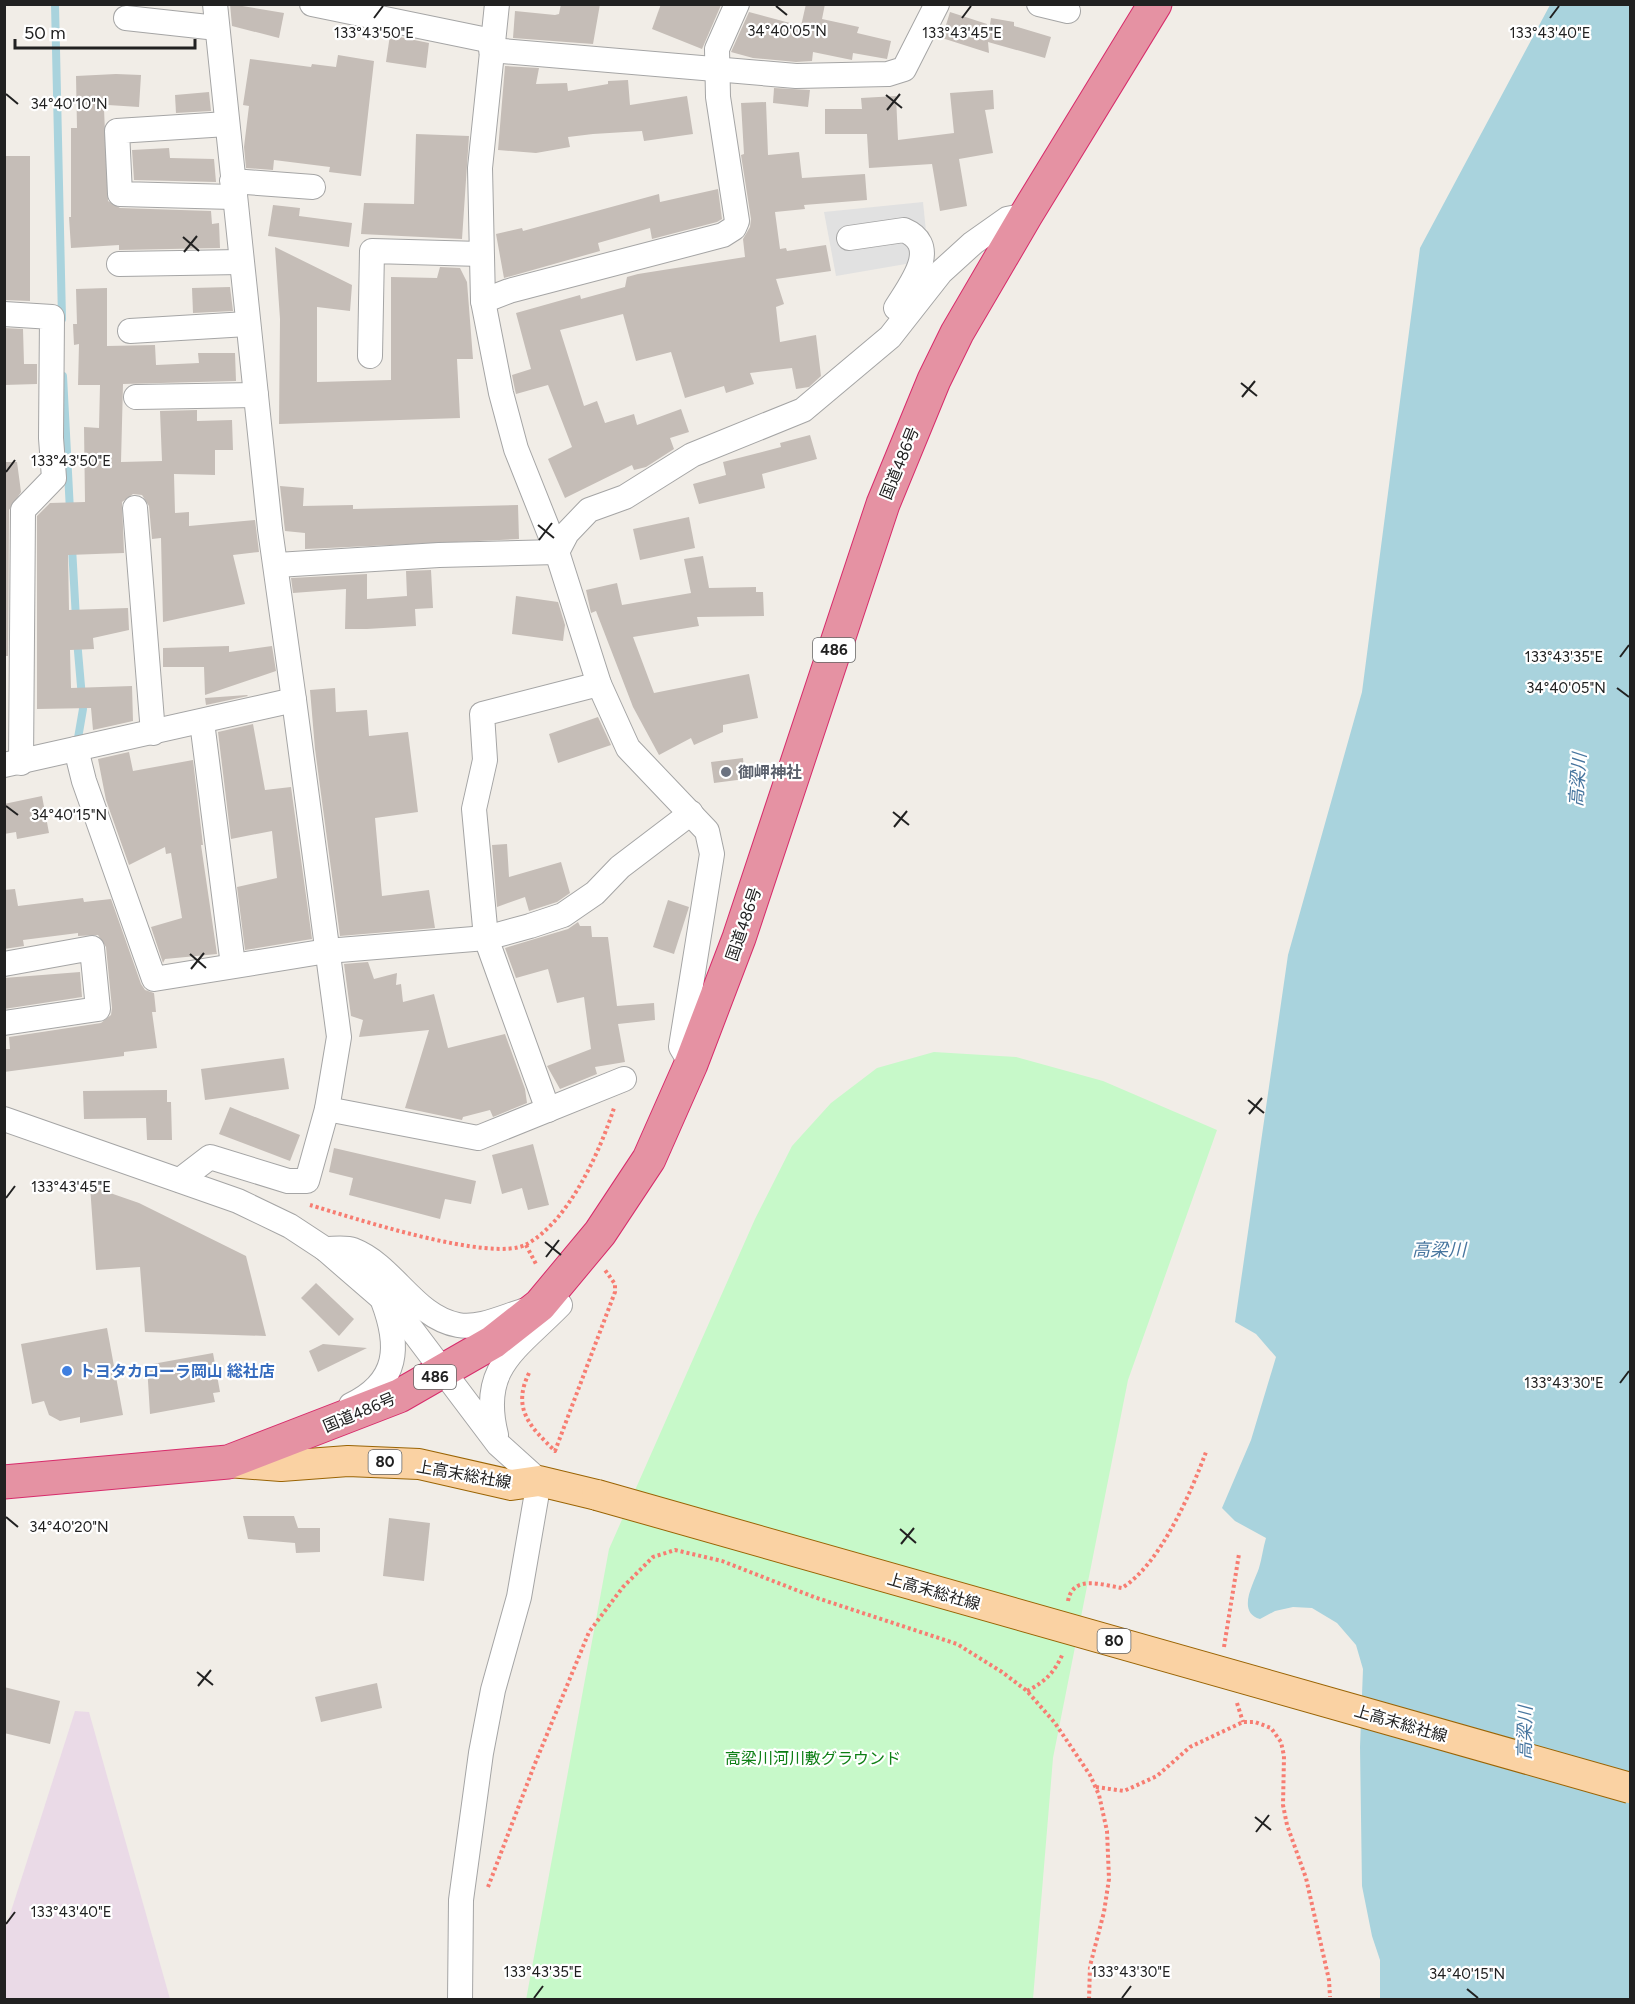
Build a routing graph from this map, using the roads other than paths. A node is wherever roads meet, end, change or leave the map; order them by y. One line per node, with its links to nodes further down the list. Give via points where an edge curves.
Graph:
1 (312, 4): 10 (street)
2 (497, 4): 10 (street)
3 (737, 4): 11 (street, via 717,49)
4 (937, 4): 11 (street, via 904,69 898,72 796,76)
5 (1039, 4): 7 (street)
6 (1155, 4): 15 (highway, 国道486号 / 486)
7 (1068, 11)
8 (216, 16): 9 (street); 12 (street)
9 (126, 18)
10 (491, 46): 11 (street); 17 (street, via 480,168)
11 (718, 70): 20 (street, via 718,98 737,220 734,228 723,235)
12 (227, 124): 14 (street); 14 (street, via 117,131 120,194)
13 (313, 187): 14 (street)
14 (233, 189): 18 (street)
15 (1026, 215): 24 (street, via 1007,219 972,243 941,272 890,337); 43 (highway, 国道486号 / 486, via 957,333 907,442 739,938)
16 (849, 238): 24 (street, via 904,230 916,238 924,251 918,271)
17 (482, 254): 20 (street); 25 (street, via 372,251)
18 (241, 262): 19 (street); 22 (street)
19 (119, 264)
20 (483, 301): 29 (street, via 516,449)
21 (4, 314): 36 (street, via 52,317 54,478 23,510)
22 (247, 324): 23 (street); 26 (street)
23 (130, 330)
24 (873, 352): 29 (street, via 803,410 692,455 625,497 589,510 567,533)
25 (370, 356)
26 (256, 395): 27 (street); 30 (street)
27 (136, 397)
28 (135, 508): 34 (street)
29 (557, 552): 30 (street); 31 (street)
30 (277, 565): 32 (street)
31 (599, 684): 37 (street, via 628,748); 38 (street, via 482,714 485,760 474,808)
32 (294, 700): 33 (street); 39 (street)
33 (202, 722): 34 (street); 41 (street)
34 (153, 733): 35 (street)
35 (78, 751): 36 (street); 41 (street, via 154,979)
36 (13, 764)
37 (691, 813): 38 (street, via 563,915); 43 (street, via 707,831 711,854 681,1047)
38 (486, 938): 39 (street); 46 (street)
39 (327, 951): 41 (street); 45 (street, via 339,1037)
40 (4, 964): 42 (street, via 92,948 98,1009)
41 (233, 965)
42 (4, 1023)
43 (691, 1064): 50 (highway, 国道486号 / 486, via 649,1159)
44 (624, 1079): 46 (street)
45 (327, 1109): 46 (street, via 478,1138); 48 (street, via 307,1181 288,1181 210,1157)
46 (548, 1110)
47 (4, 1119): 48 (street)
48 (180, 1180): 49 (street, via 266,1214)
49 (325, 1249): 51 (street); 52 (street, via 351,1249 371,1260 424,1309 459,1326 480,1325)
50 (582, 1257): 52 (highway, 国道486号 / 486); 55 (street, via 569,1296 497,1373 490,1413)
51 (381, 1295): 53 (street); 54 (street, via 392,1323 392,1363 386,1376 368,1396 336,1413)
52 (540, 1305): 53 (highway, 国道486号 / 486, via 493,1342)
53 (445, 1372): 54 (highway, 国道486号 / 486, via 399,1396); 55 (street)
54 (318, 1429): 56 (highway, 国道486号 / 486)
55 (498, 1444): 57 (street)
56 (228, 1462): 57 (main road, 上高末総社線 / 80, via 281,1466 348,1461 418,1464 511,1485); 58 (highway, 国道486号 / 486)
57 (539, 1481): 59 (main road, 上高末総社線 / 80, bridge); 60 (street, via 519,1597 493,1690 481,1753 461,1900)
58 (4, 1482)
59 (1630, 1788)
60 (460, 2000)

